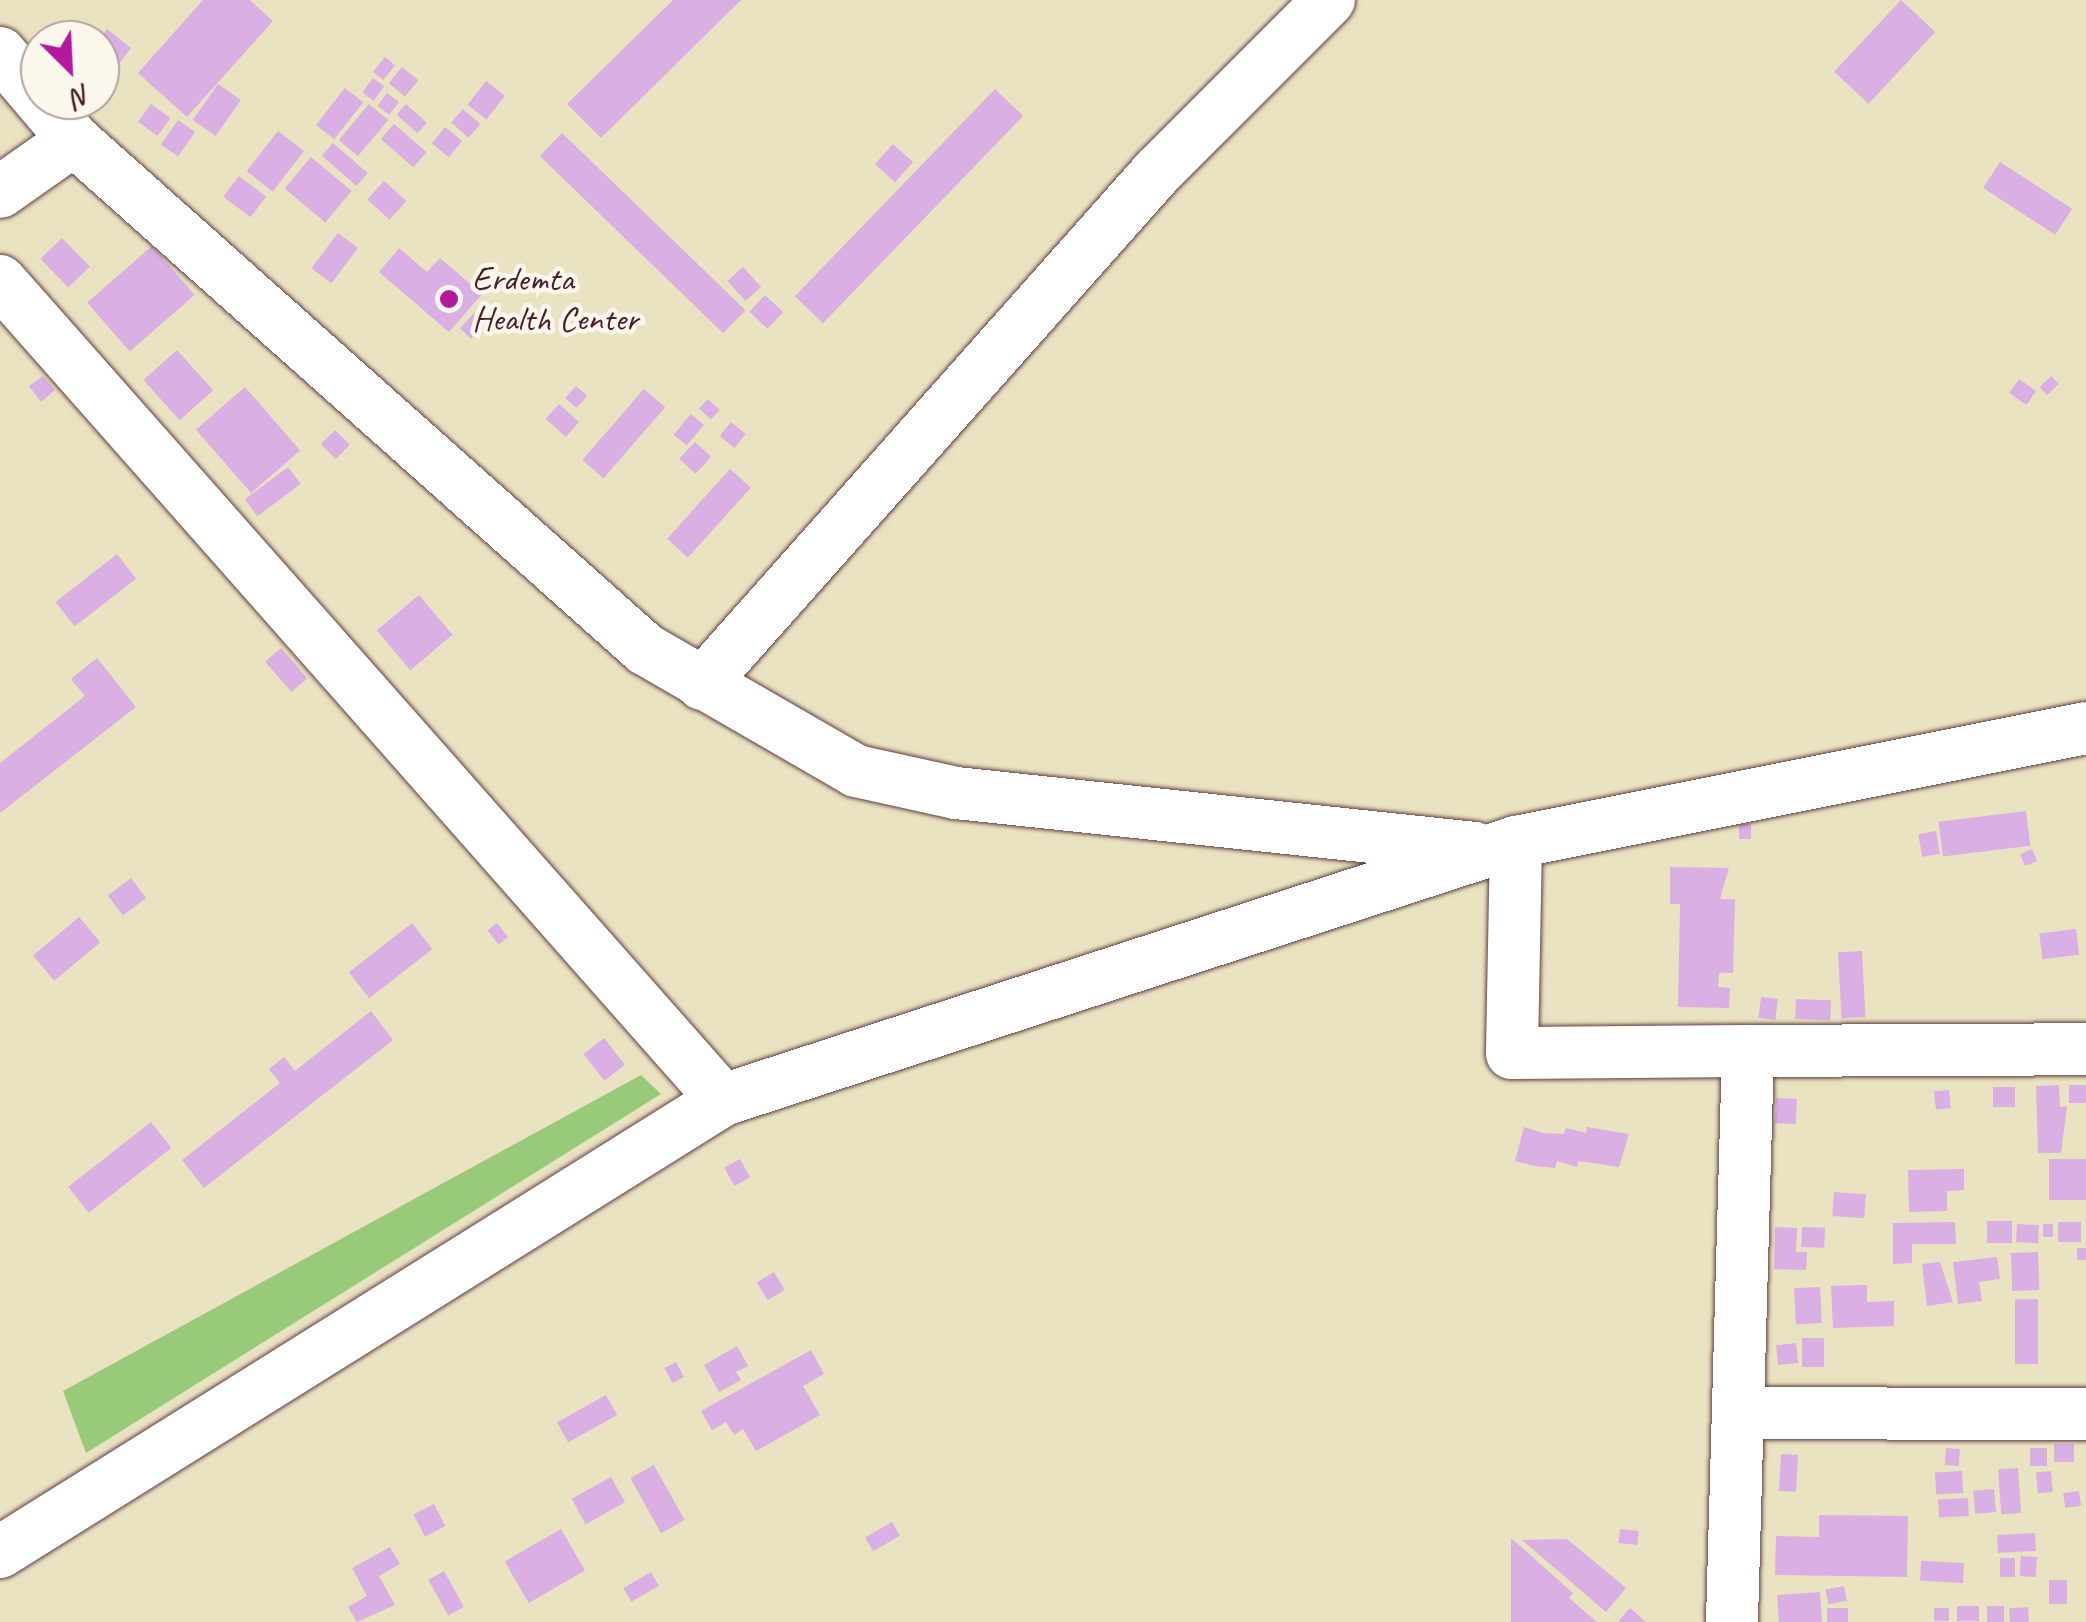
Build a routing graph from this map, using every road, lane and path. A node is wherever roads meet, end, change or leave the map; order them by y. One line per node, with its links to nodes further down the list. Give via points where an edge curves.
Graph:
1 (1329, 0): 6 (street, via 1157,172)
2 (0, 53): 3 (street)
3 (74, 140): 4 (street); 6 (street, via 645,650)
4 (0, 192)
5 (0, 281): 11 (street)
6 (702, 684): 8 (street, via 856,771 939,789)
7 (2086, 728): 8 (street)
8 (1505, 846): 10 (street, via 1512,1054); 11 (street)
9 (2086, 1049): 10 (street)
10 (1748, 1050): 12 (street)
11 (723, 1100): 14 (street)
12 (1742, 1413): 13 (street); 15 (street)
13 (2086, 1414)
14 (0, 1552)
15 (1732, 1622)

